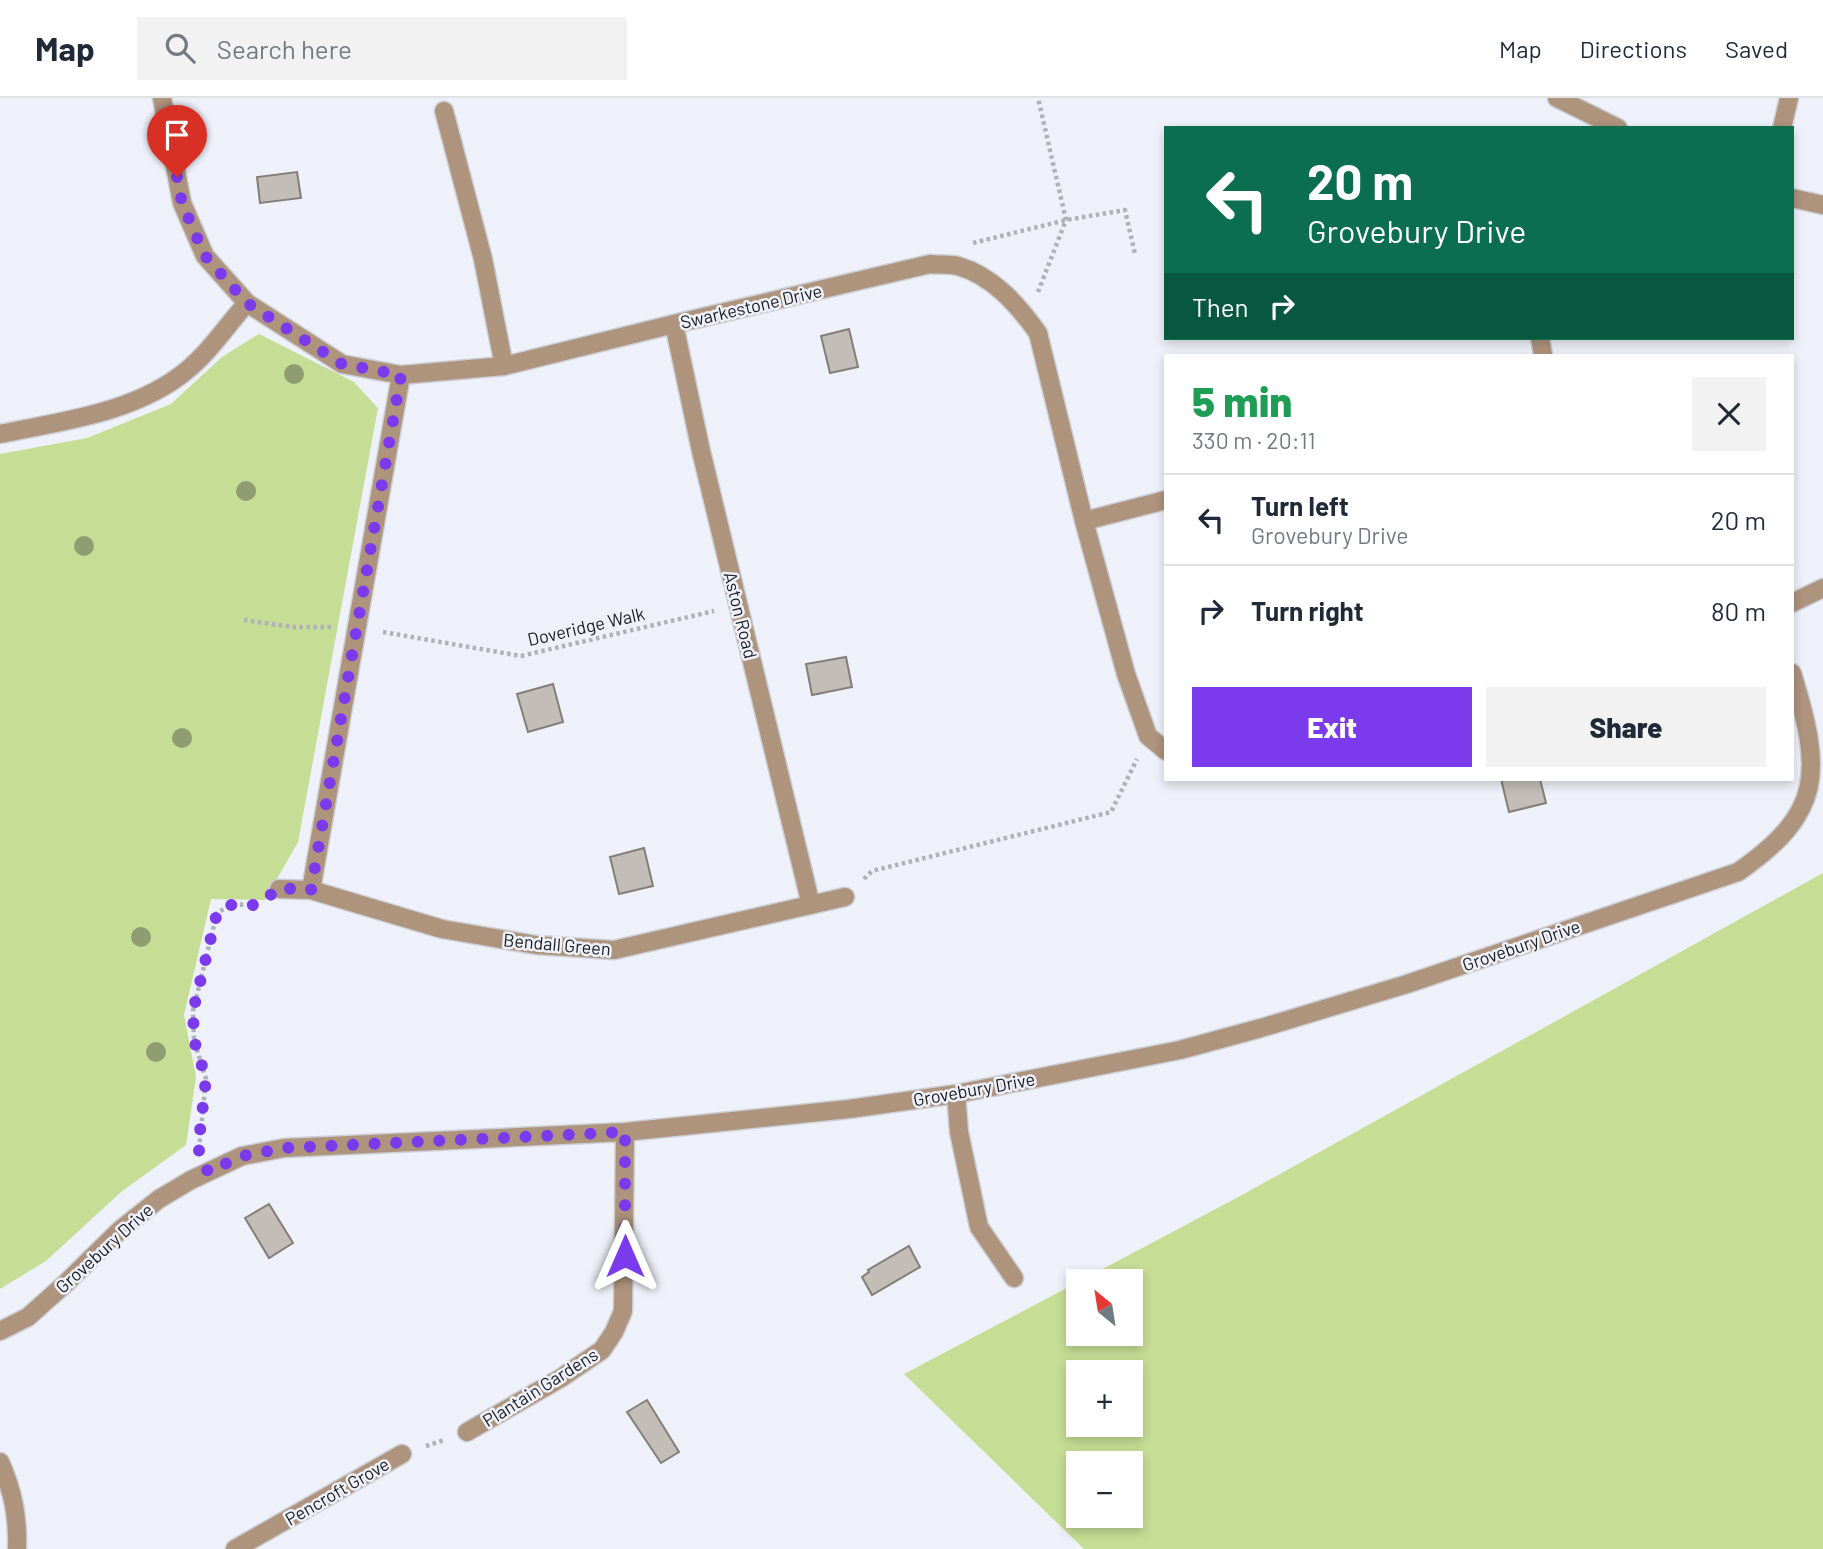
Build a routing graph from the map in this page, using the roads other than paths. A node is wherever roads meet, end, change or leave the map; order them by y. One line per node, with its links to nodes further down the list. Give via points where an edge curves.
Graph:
1 (162, 98): 9 (street, Swarkestone Drive, via 182,203 205,256)
2 (1557, 98): 5 (street)
3 (1789, 98): 6 (street)
4 (444, 110): 11 (street, via 483,259)
5 (1614, 126)
6 (1782, 126)
7 (1794, 198): 8 (street)
8 (1823, 205)
9 (247, 303): 12 (street, Swarkestone Drive, via 342,364); 13 (street, via 187,371 162,388 113,408)
10 (674, 324): 11 (street, Swarkestone Drive); 15 (street, Swarkestone Drive, via 930,264 957,266 993,283 1038,333); 23 (street, Aston Road)
11 (504, 366): 12 (street, Swarkestone Drive)
12 (401, 375): 21 (street)
13 (0, 434)
14 (1164, 501): 15 (street)
15 (1084, 521): 19 (street, Swarkestone Drive, via 1126,674 1148,736)
16 (1823, 588): 17 (street)
17 (1794, 602)
18 (1794, 678): 24 (street, Grovebury Drive, via 1821,753 1822,778 1814,808 1793,835 1738,872 1407,984 1261,1028)
19 (1164, 749)
20 (279, 888): 21 (street, Bendall Green)
21 (311, 890): 23 (street, Bendall Green, via 442,929 536,945 614,950)
22 (845, 897): 23 (street, Bendall Green)
23 (811, 905)
24 (956, 1094): 25 (street, Grovebury Drive); 26 (street, via 959,1132 979,1227)
25 (625, 1132): 27 (street, Grovebury Drive, via 284,1148 242,1156 159,1199 28,1317); 28 (street, Plantain Gardens, via 623,1311 614,1332 602,1350)
26 (1014, 1278)
27 (0, 1331)
28 (467, 1432)
29 (402, 1454): 32 (street, Pencroft Grove)
30 (0, 1462): 31 (street, via 18,1518)
31 (17, 1549)
32 (235, 1549)

